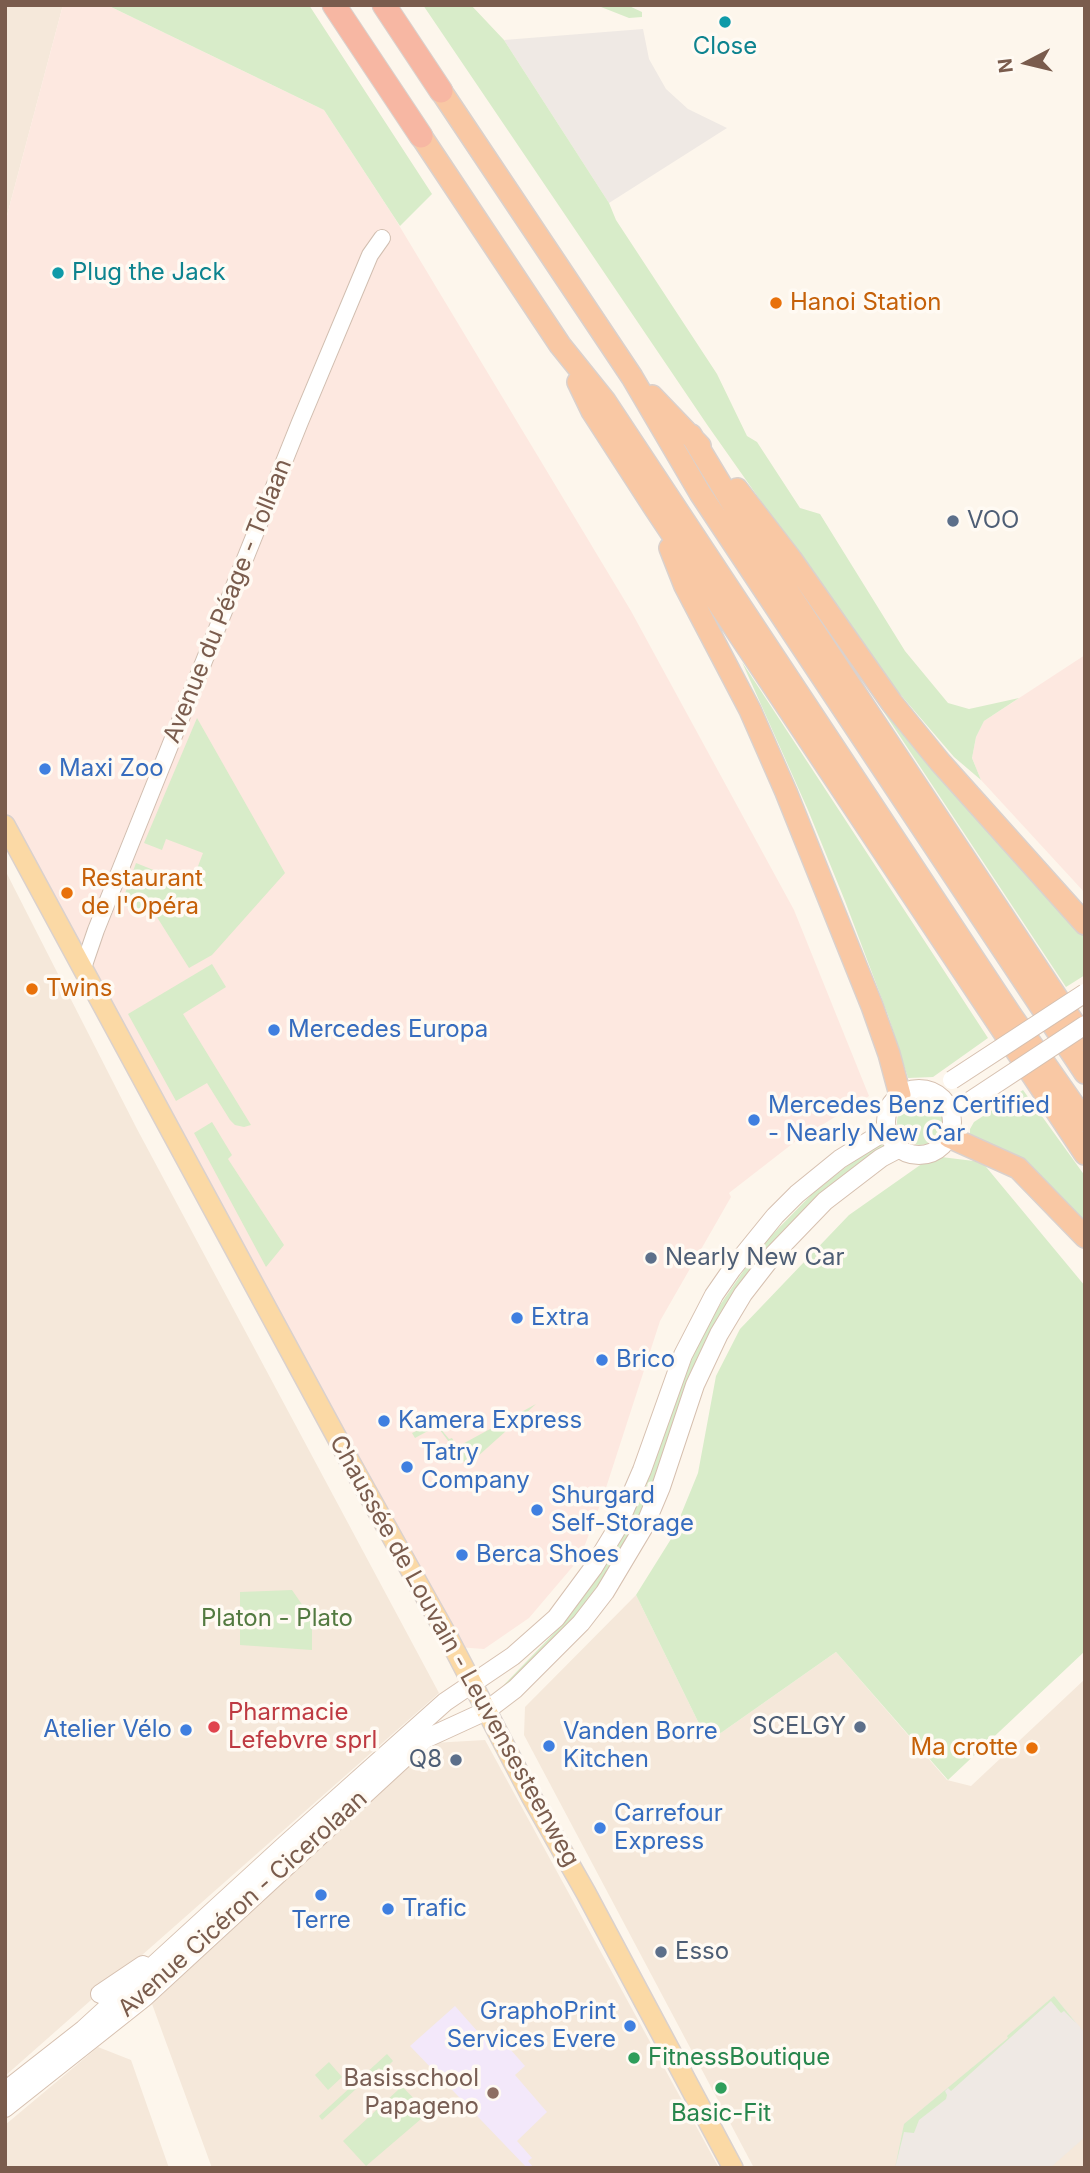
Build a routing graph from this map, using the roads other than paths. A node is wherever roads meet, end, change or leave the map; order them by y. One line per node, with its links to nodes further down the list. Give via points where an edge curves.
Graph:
1 (334, 5): 4 (highway)
2 (384, 5): 3 (highway)
3 (441, 91): 7 (highway)
4 (421, 136): 6 (highway)
5 (382, 238): 12 (street, Avenue du Péage - Tollaan, via 370,255 300,422)
6 (560, 345): 9 (highway, via 592,411); 20 (highway, via 605,401)
7 (632, 377): 8 (highway); 16 (highway, via 700,494)
8 (691, 435): 11 (highway, via 791,559 900,713); 15 (highway, via 758,546)
9 (654, 507): 18 (highway, via 685,586 750,710 786,792 872,1006); 24 (highway)
10 (5, 825): 12 (main road, Chaussée de Louvain - Leuvensesteenweg)
11 (1085, 924)
12 (83, 968): 26 (main road, Chaussée de Louvain - Leuvensesteenweg)
13 (1085, 993): 17 (main road, bridge)
14 (1085, 1025): 19 (main road, bridge)
15 (1085, 1040)
16 (1085, 1073)
17 (934, 1092): 18 (main road, via 916,1089); 19 (main road)
18 (900, 1095): 21 (main road, via 888,1111)
19 (951, 1113): 22 (main road)
20 (1085, 1121)
21 (887, 1130): 23 (main road); 26 (main road, Avenue Cicéron - Cicerolaan, via 840,1159 797,1194 732,1269 682,1354 628,1504 593,1568 544,1630)
22 (949, 1137): 23 (main road, via 925,1154); 25 (highway, via 1018,1168)
23 (900, 1148): 27 (main road, Avenue Cicéron - Cicerolaan, via 825,1201 743,1294 695,1385 662,1487 626,1558 581,1622 515,1689)
24 (1085, 1154)
25 (1085, 1237)
26 (471, 1683): 27 (main road, Chaussée de Louvain - Leuvensesteenweg); 28 (main road, Avenue Cicéron - Cicerolaan, via 357,1780)
27 (486, 1711): 31 (main road, Avenue Cicéron - Cicerolaan, via 425,1740 145,1997); 32 (main road, Chaussée de Louvain - Leuvensesteenweg)
28 (168, 1954): 29 (main road); 30 (main road, Avenue Cicéron - Cicerolaan)
29 (100, 1994)
30 (5, 2091)
31 (5, 2108)
32 (733, 2168)

